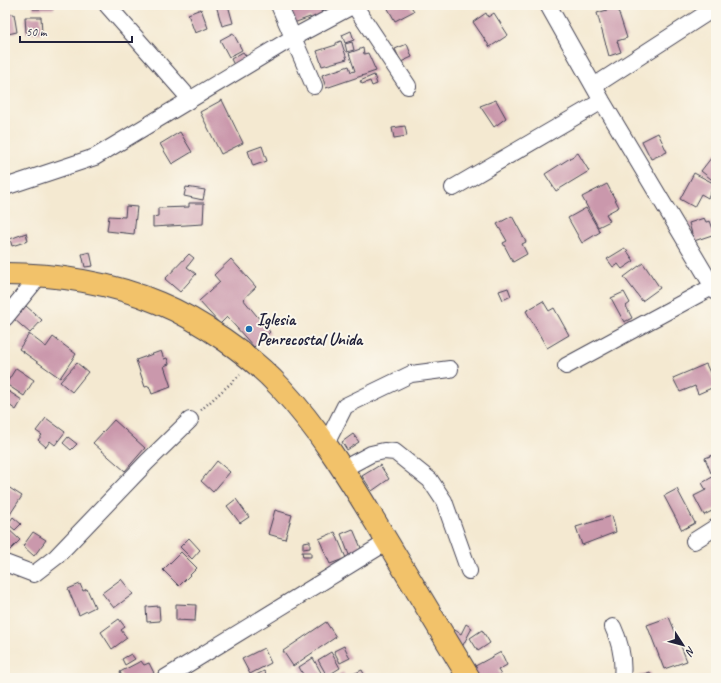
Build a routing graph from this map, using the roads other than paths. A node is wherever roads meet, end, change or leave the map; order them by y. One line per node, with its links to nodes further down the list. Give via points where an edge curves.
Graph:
1 (107, 5): 10 (street)
2 (279, 5): 6 (street)
3 (354, 5): 6 (street); 8 (street)
4 (548, 5): 9 (street)
5 (716, 7): 9 (street)
6 (294, 37): 7 (street); 10 (street)
7 (314, 86)
8 (408, 86)
9 (594, 86): 11 (street)
10 (190, 99): 12 (street, via 95,158)
11 (602, 101): 13 (street); 16 (street)
12 (5, 187)
13 (453, 188)
14 (5, 274): 15 (highway)
15 (41, 274): 17 (street); 21 (highway, via 109,287 159,303 206,328 279,386)
16 (714, 290): 18 (street)
17 (5, 318)
18 (566, 366)
19 (450, 369): 21 (street, via 411,374 345,406)
20 (190, 420): 26 (street, via 56,558 34,574)
21 (326, 444): 22 (highway)
22 (343, 469): 25 (highway); 27 (street, via 371,454 395,452 430,480 444,501)
23 (716, 527): 24 (street)
24 (694, 541)
25 (387, 542): 29 (street); 30 (highway)
26 (5, 563)
27 (468, 571)
28 (613, 627): 31 (street, via 619,638 624,661)
29 (165, 678)
30 (469, 678)
31 (622, 678)

